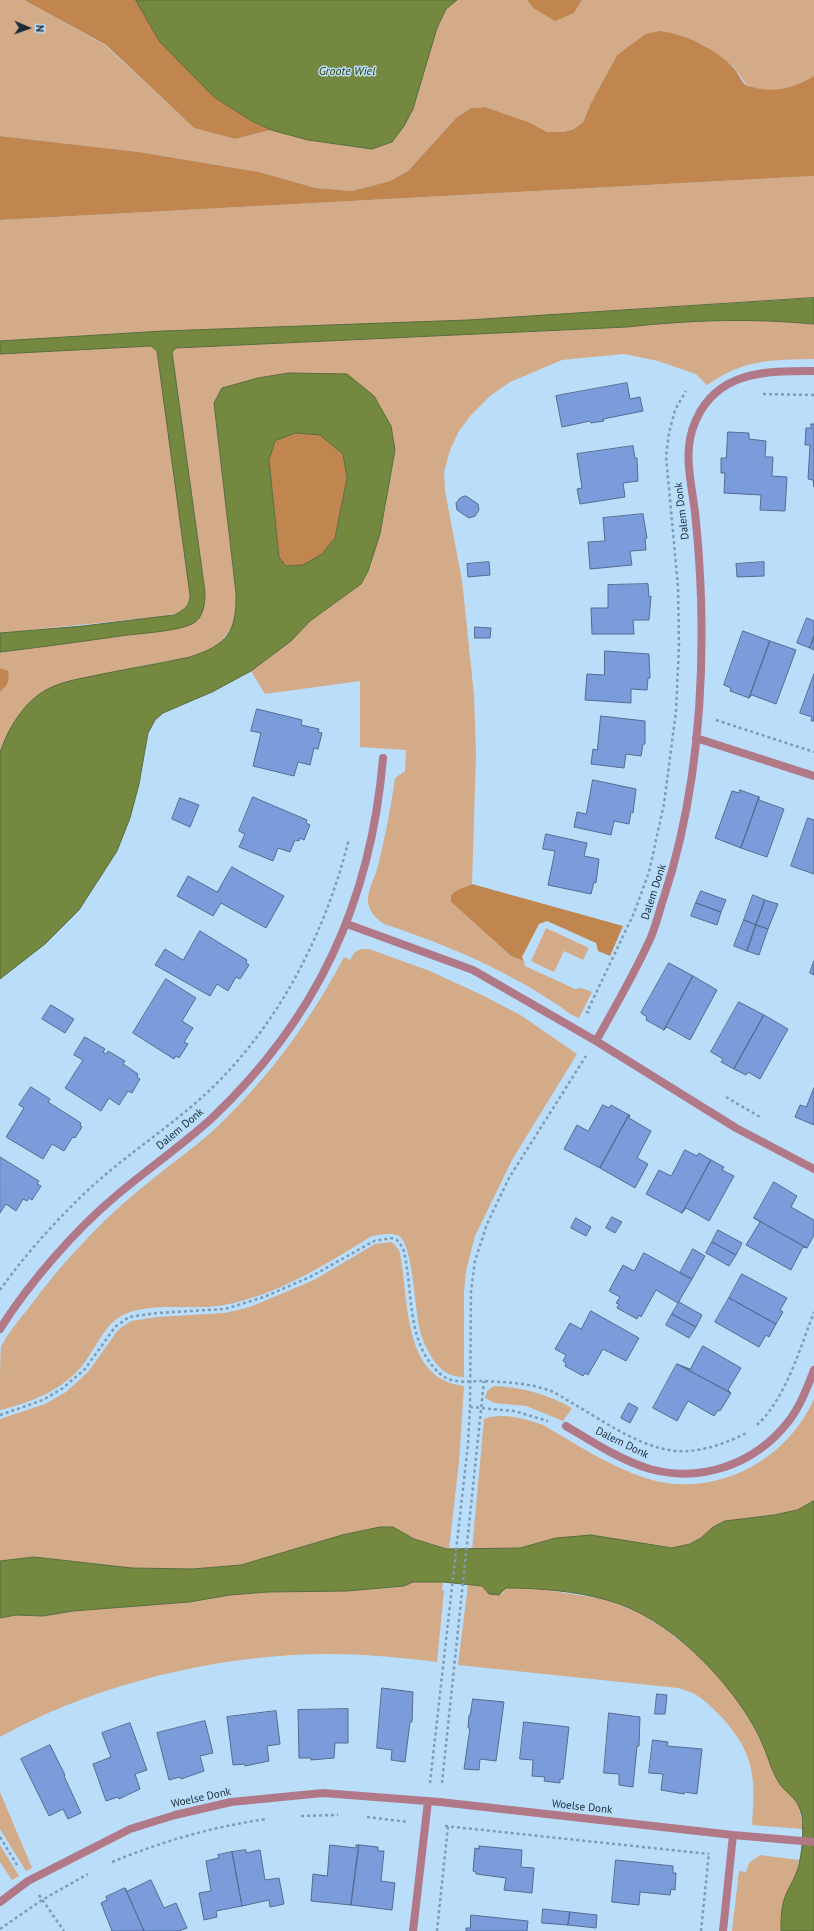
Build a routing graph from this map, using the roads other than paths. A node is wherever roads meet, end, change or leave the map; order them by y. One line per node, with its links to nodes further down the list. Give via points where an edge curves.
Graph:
1 (814, 371): 2 (street, Dalem Donk, via 759,373 730,383 704,404 690,434 688,469 695,518 702,638)
2 (696, 738): 4 (street); 6 (street, Dalem Donk, via 685,814 673,870 651,936)
3 (384, 758): 5 (street, Dalem Donk, via 378,814 371,846)
4 (814, 776)
5 (347, 924): 6 (street, via 472,970); 8 (street, Dalem Donk, via 319,982 262,1064 210,1119 115,1196 84,1226 30,1289)
6 (596, 1041): 7 (street, via 736,1128)
7 (814, 1169)
8 (0, 1329)
9 (814, 1370): 10 (street, Dalem Donk, via 802,1400 774,1439 755,1454 733,1465 710,1472 670,1473 650,1468 605,1449)
10 (566, 1426)
11 (428, 1800): 12 (street, Woelse Donk); 14 (street, Woelse Donk, via 323,1793 231,1802 175,1815 130,1829 80,1853 28,1881); 15 (street)
12 (733, 1835): 13 (street, Woelse Donk); 16 (street)
13 (814, 1842)
14 (0, 1902)
15 (413, 1931)
16 (723, 1931)

